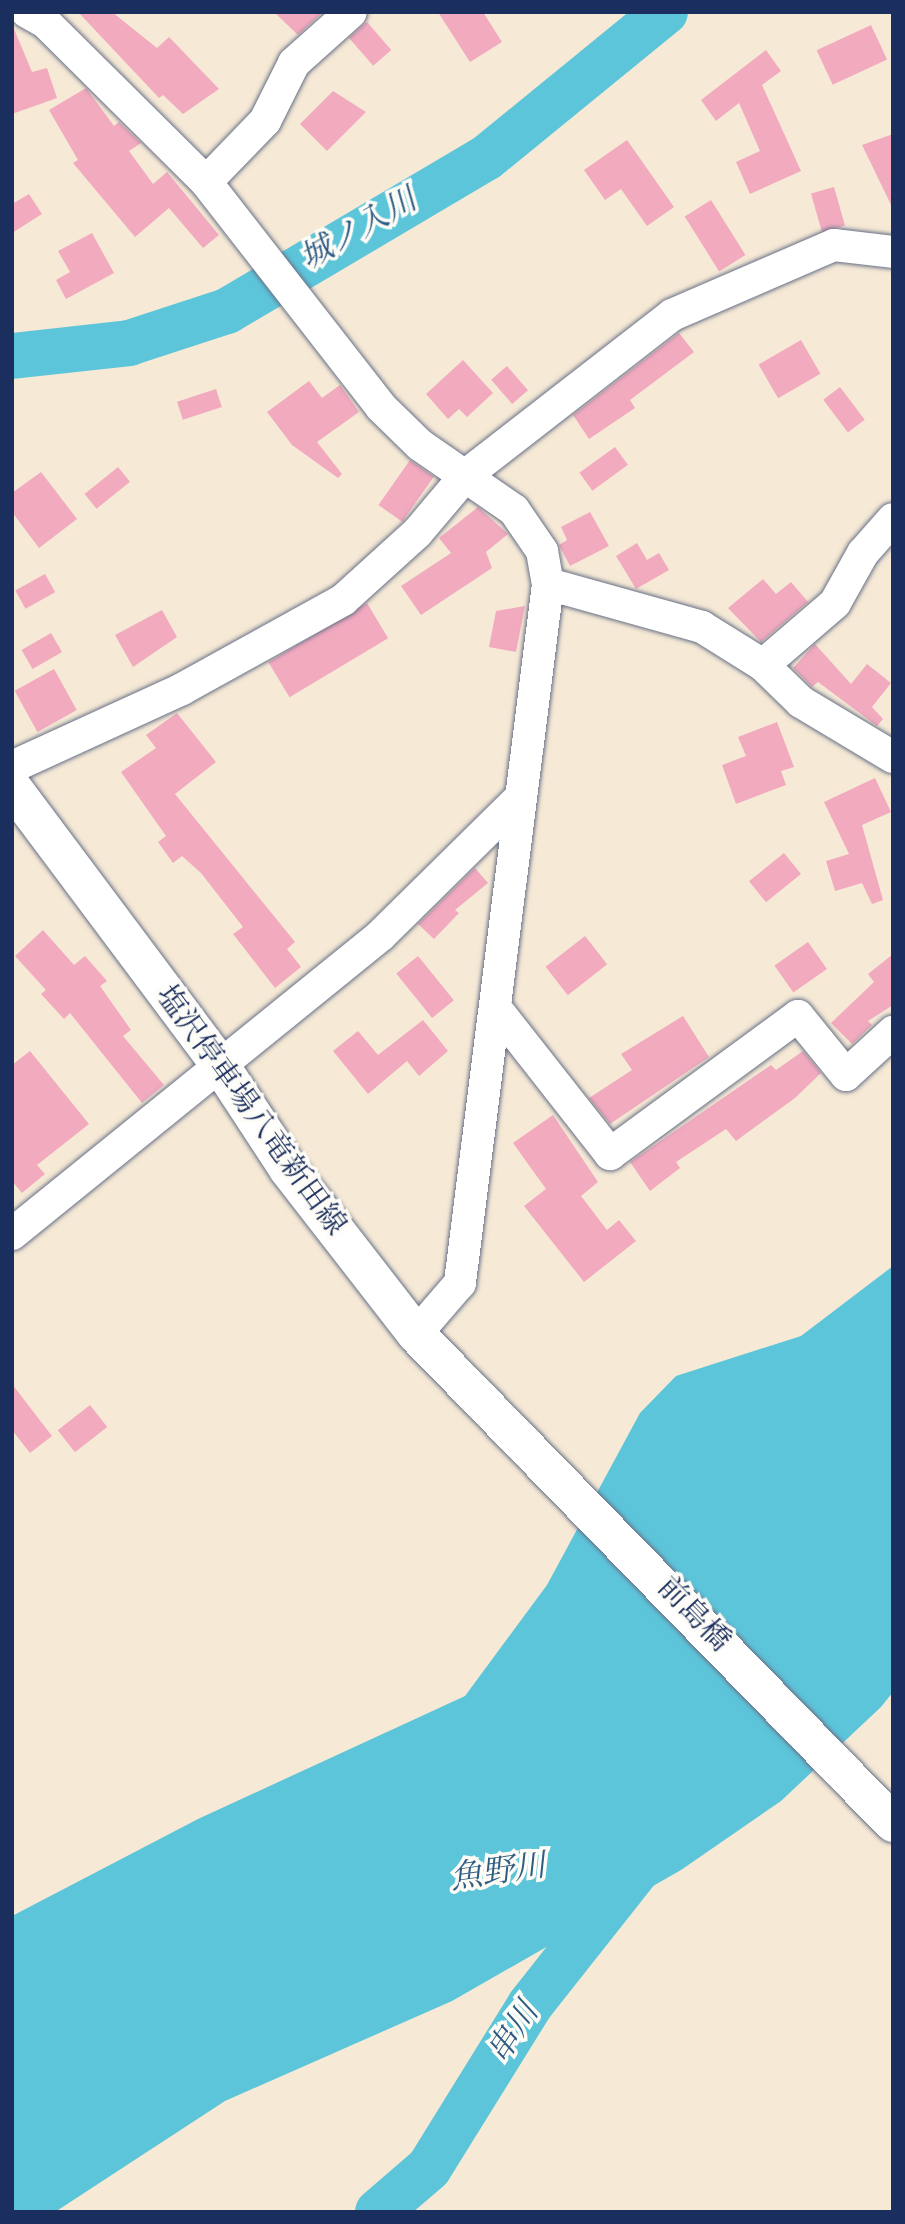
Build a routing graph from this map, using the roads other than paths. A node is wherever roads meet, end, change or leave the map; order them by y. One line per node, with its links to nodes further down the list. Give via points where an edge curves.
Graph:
1 (27, 12): 3 (street, via 45,22)
2 (351, 12): 3 (street, via 294,64 265,121)
3 (206, 182): 5 (street, via 256,240 381,407)
4 (893, 252): 5 (street, via 834,245 672,315)
5 (466, 475): 7 (street, via 514,510 542,551); 10 (street, via 417,533 343,600 182,689)
6 (893, 519): 8 (street, via 863,553 835,603)
7 (548, 584): 8 (street, via 702,627); 12 (street)
8 (763, 665): 9 (street, via 801,702)
9 (893, 757)
10 (12, 767)
11 (12, 787): 15 (main road, 塩沢停車場八竜新田線)
12 (516, 802): 13 (street); 15 (street, via 381,935)
13 (498, 1011): 14 (street, via 610,1154 798,1016 846,1075); 17 (street, via 460,1283)
14 (893, 1032)
15 (222, 1068): 16 (street); 17 (main road, 塩沢停車場八竜新田線, via 288,1169)
16 (12, 1234)
17 (416, 1334): 18 (main road, 塩沢停車場八竜新田線)
18 (505, 1421): 19 (main road, 前島橋)
19 (887, 1816)

